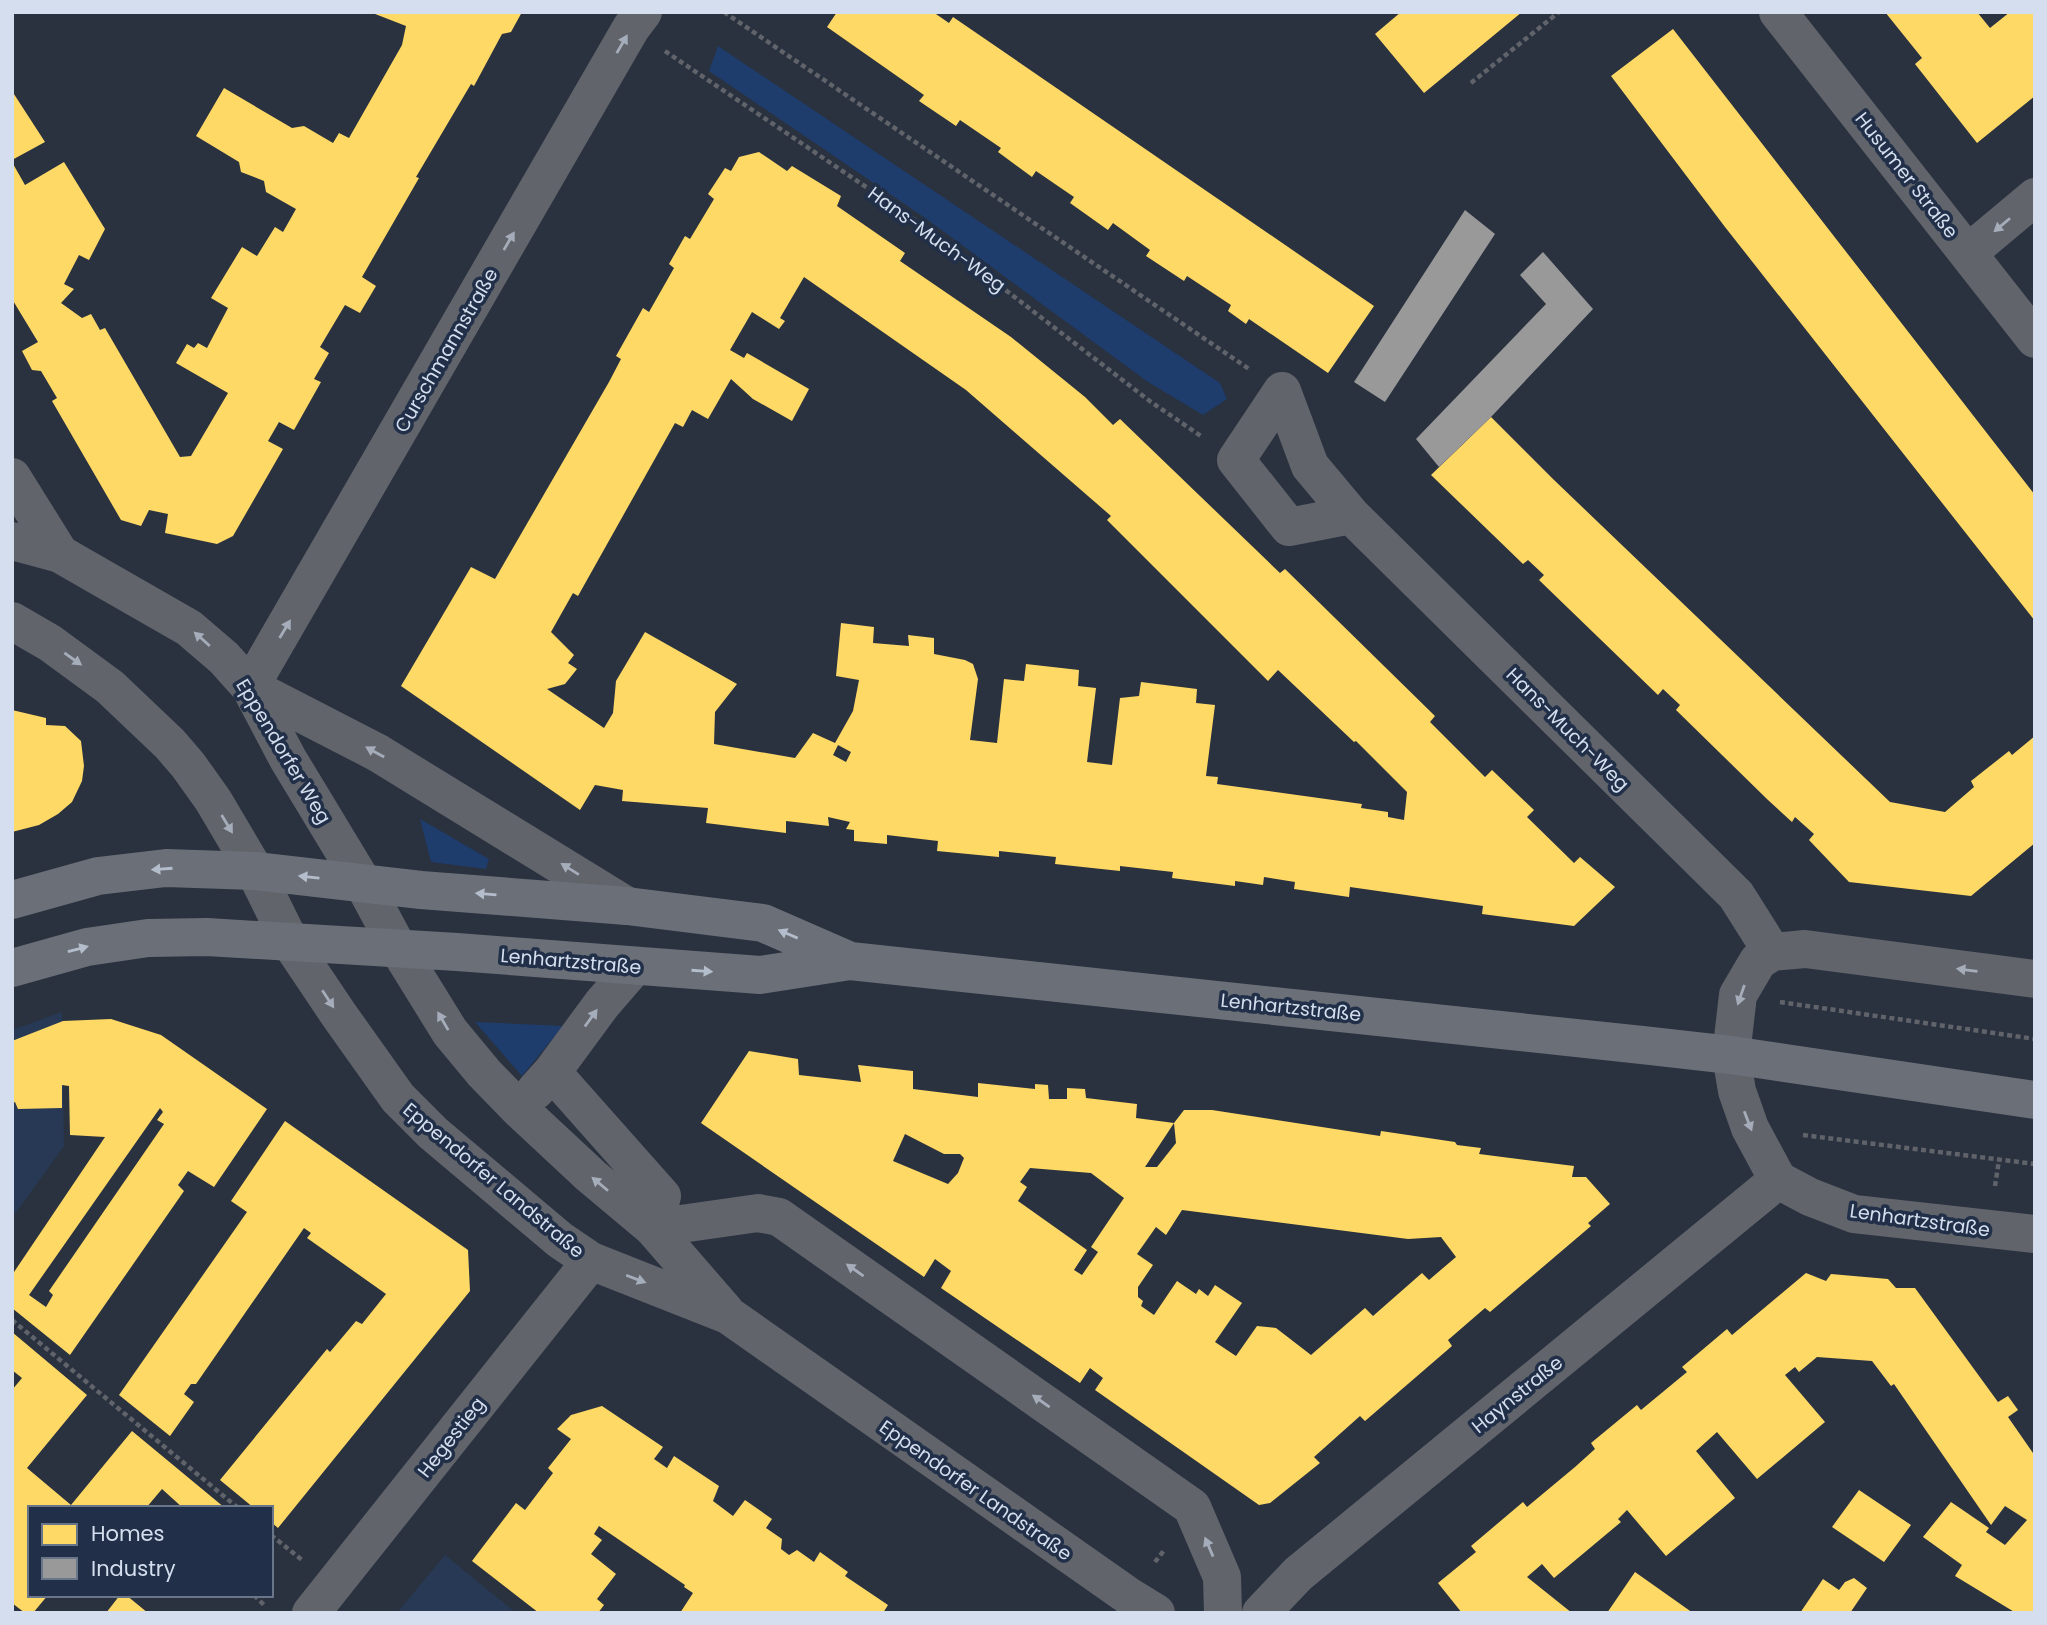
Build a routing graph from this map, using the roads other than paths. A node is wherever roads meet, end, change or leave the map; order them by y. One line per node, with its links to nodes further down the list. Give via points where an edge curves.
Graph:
1 (1778, 12): 4 (street, Husumer Straße)
2 (637, 20): 11 (street, Curschmannstraße, one-way to 2)
3 (2035, 197): 4 (street, one-way to 4)
4 (1968, 253): 5 (street, Husumer Straße)
5 (2035, 339)
6 (12, 477): 9 (street, Eppendorfer Weg)
7 (1351, 515): 7 (street, Hans-Much-Weg, via 1310,466 1282,391 1236,460 1289,527); 18 (street, Hans-Much-Weg, via 1736,895)
8 (12, 541): 9 (street)
9 (60, 554): 11 (street, Eppendorfer Weg, one-way to 9, via 189,628)
10 (12, 621): 12 (street, one-way to 12, via 81,664 170,744 213,800)
11 (250, 687): 13 (street, Eppendorfer Weg); 15 (street, one-way to 11, via 378,753)
12 (255, 871): 13 (main road, Lenhartzstraße, one-way to 12); 14 (main road, Lenhartzstraße, one-way to 14, via 166,868 98,876); 16 (street)
13 (363, 883): 15 (main road, Lenhartzstraße, one-way to 13); 17 (street, Eppendorfer Weg)
14 (12, 900)
15 (627, 906): 19 (main road, Lenhartzstraße, one-way to 15, via 764,923)
16 (290, 942): 17 (main road, Lenhartzstraße); 21 (main road, Lenhartzstraße, one-way to 16, via 87,947 148,938); 30 (street, Eppendorfer Landstraße, one-way to 30, via 398,1098 478,1171)
17 (398, 948): 20 (main road, Lenhartzstraße); 26 (street, Eppendorfer Landstraße, one-way to 17, via 450,1032)
18 (1772, 952): 22 (street, one-way to 18, via 1805,949); 23 (street, via 1758,961 1738,995)
19 (850, 961): 20 (main road, Lenhartzstraße, one-way to 19, via 760,975); 23 (main road, Lenhartzstraße)
20 (634, 967): 24 (street, one-way to 20)
21 (12, 968)
22 (2035, 979)
23 (1731, 1055): 25 (main road, Lenhartzstraße); 27 (street, one-way to 27, via 1750,1128)
24 (552, 1072): 26 (street); 28 (street, via 662,1196)
25 (2035, 1100)
26 (519, 1109): 28 (street, Eppendorfer Landstraße, one-way to 26)
27 (1778, 1180): 29 (street, Lenhartzstraße, via 1854,1214); 35 (street, Haynstraße, via 1298,1574)
28 (653, 1228): 31 (street, Eppendorfer Landstraße); 34 (street, one-way to 28, via 1222,1577 1192,1507 779,1217 758,1213)
29 (2035, 1234)
30 (591, 1261): 31 (street, Eppendorfer Landstraße, one-way to 31); 32 (street, Hegestieg)
31 (729, 1315): 33 (street, Eppendorfer Landstraße)
32 (311, 1613)
33 (1156, 1613)
34 (1223, 1613)
35 (1261, 1613)

